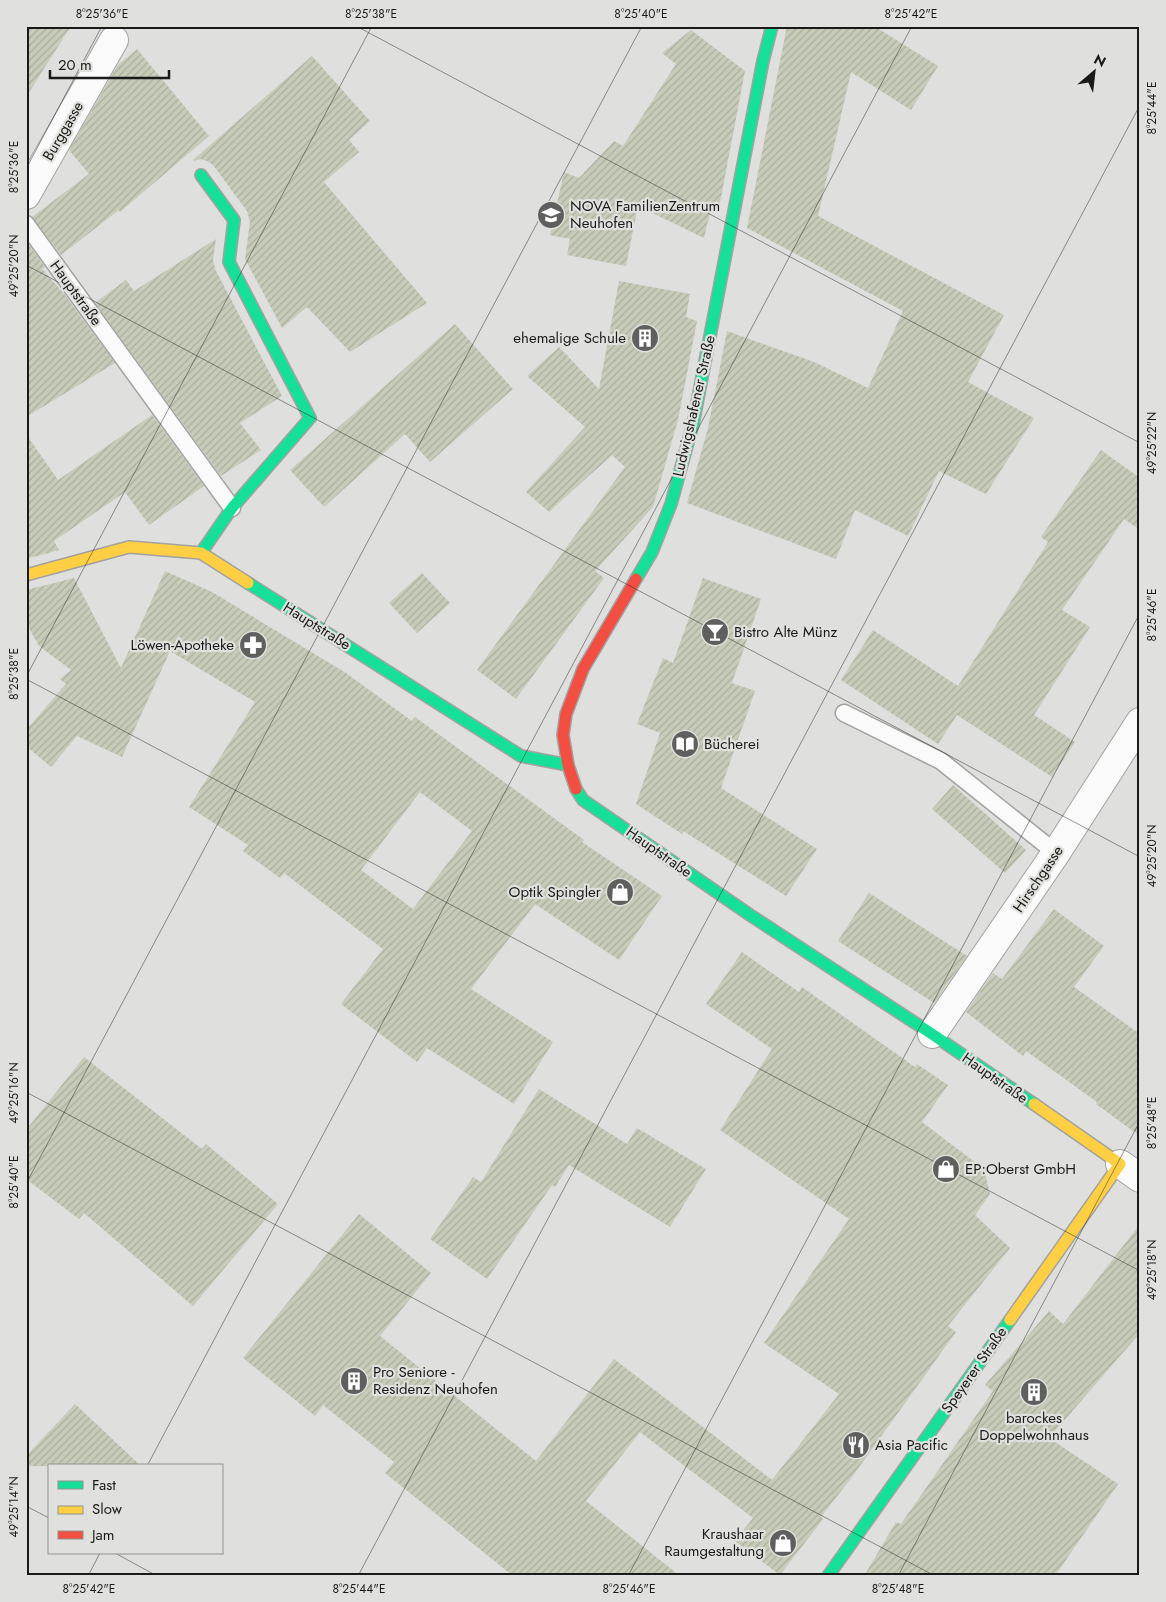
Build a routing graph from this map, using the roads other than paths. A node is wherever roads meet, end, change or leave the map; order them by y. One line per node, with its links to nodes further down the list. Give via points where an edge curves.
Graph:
1 (772, 26): 11 (main road, Ludwigshafener Straße, via 693,424 681,469 652,552 583,669 566,714 563,735)
2 (114, 40): 4 (street, Burggasse)
3 (200, 175): 6 (main road, via 234,220 229,262 310,418)
4 (26, 195)
5 (26, 224): 6 (lane, Hauptstraße)
6 (232, 508): 7 (main road)
7 (201, 553): 8 (main road, Hauptstraße, via 128,547); 11 (main road, Hauptstraße, via 521,756)
8 (26, 575)
9 (844, 713): 12 (lane, via 941,761)
10 (1140, 722): 12 (street, Hirschgasse)
11 (568, 765): 13 (main road, Hauptstraße, via 574,786 583,800 750,915)
12 (1056, 853): 13 (street, Hirschgasse)
13 (932, 1034): 14 (main road, Hauptstraße)
14 (1130, 1171): 15 (main road, Speyerer Straße)
15 (828, 1576)

